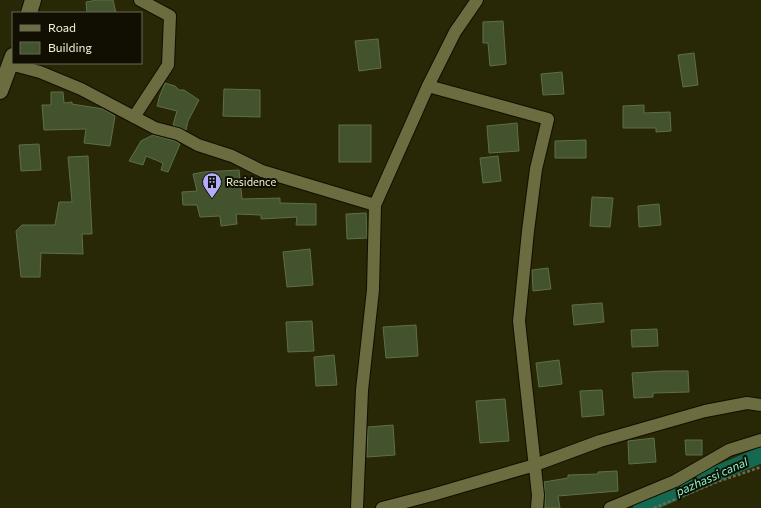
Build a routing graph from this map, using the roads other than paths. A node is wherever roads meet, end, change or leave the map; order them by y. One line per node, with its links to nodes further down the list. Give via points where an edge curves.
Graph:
1 (33, 0): 4 (main road)
2 (140, 0): 9 (street, via 170,16 168,65)
3 (478, 0): 7 (street, via 455,32)
4 (29, 12)
5 (12, 60): 8 (main road)
6 (21, 64): 9 (street, via 81,89)
7 (428, 86): 10 (street); 13 (street, via 548,118 536,169 519,321)
8 (0, 91)
9 (134, 117): 10 (street, via 155,128 178,134 198,145 232,156 262,171)
10 (375, 205): 14 (street, via 373,290 362,390)
11 (761, 405): 13 (street, via 746,403 705,411 600,441)
12 (761, 440): 17 (street, via 729,450 675,480)
13 (535, 465): 15 (street); 16 (street)
14 (357, 508)
15 (382, 508)
16 (537, 508)
17 (610, 508)

